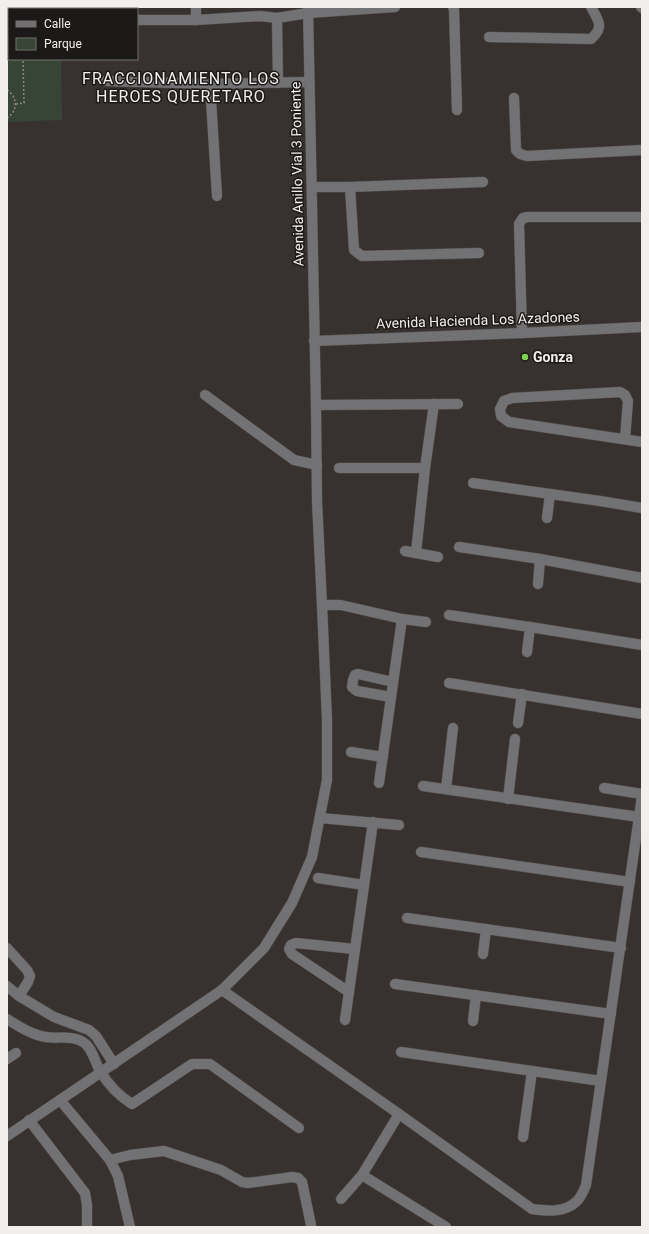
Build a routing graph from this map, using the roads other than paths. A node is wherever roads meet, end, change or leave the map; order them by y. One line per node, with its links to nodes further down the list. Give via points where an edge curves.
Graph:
1 (196, 7): 8 (street)
2 (395, 7): 5 (street)
3 (453, 7): 15 (street)
4 (591, 7): 9 (street, via 600,24 598,33 592,39)
5 (308, 10): 6 (street); 11 (street, Avenida Anillo Vial 3 Poniente)
6 (277, 18): 8 (street, via 260,16); 12 (street)
7 (138, 20): 8 (street)
8 (196, 20)
9 (489, 37)
10 (106, 81): 13 (street)
11 (308, 82): 12 (street); 18 (street, Avenida Anillo Vial 3 Poniente)
12 (278, 83): 13 (street)
13 (210, 84): 20 (street)
14 (514, 98): 16 (street, via 516,150 520,154 527,156)
15 (457, 110)
16 (642, 150)
17 (483, 182): 19 (street)
18 (312, 187): 19 (street); 25 (street, Avenida Anillo Vial 3 Poniente)
19 (350, 188): 22 (street, via 354,250 362,256)
20 (217, 196)
21 (642, 217): 24 (street, via 523,218 519,224)
22 (479, 253)
23 (642, 327): 24 (street, Avenida Hacienda Los Azadones)
24 (522, 333): 25 (street, Avenida Hacienda Los Azadones)
25 (314, 341): 29 (street, Avenida Anillo Vial 3 Poniente)
26 (205, 395): 32 (street, via 294,460)
27 (434, 404): 28 (street); 29 (street); 34 (street)
28 (458, 404)
29 (316, 405): 32 (street, Avenida Anillo Vial 3 Poniente)
30 (625, 439): 30 (street, via 628,401 620,392 512,398 504,401 500,409 501,416 509,422); 31 (street)
31 (642, 442)
32 (317, 465): 46 (street, Avenida Anillo Vial 3 Poniente)
33 (339, 468): 34 (street)
34 (425, 468): 41 (street)
35 (472, 483): 36 (street)
36 (550, 494): 37 (street); 38 (street)
37 (642, 508)
38 (547, 518)
39 (459, 547): 43 (street)
40 (405, 551): 41 (street)
41 (416, 553): 42 (street)
42 (438, 557)
43 (540, 559): 44 (street); 45 (street)
44 (642, 578)
45 (538, 584)
46 (322, 605): 48 (street, via 341,606); 70 (street, Avenida Anillo Vial 3 Poniente, via 327,780)
47 (449, 615): 50 (street)
48 (402, 619): 49 (street); 53 (street)
49 (426, 622)
50 (530, 627): 51 (street); 52 (street)
51 (642, 645)
52 (527, 652)
53 (393, 682): 56 (street); 56 (street, via 358,674 355,675 352,687 357,691)
54 (449, 683): 55 (street)
55 (522, 694): 57 (street); 58 (street)
56 (391, 697): 62 (street)
57 (642, 714)
58 (518, 722)
59 (453, 728): 66 (street)
60 (515, 739): 68 (street)
61 (351, 752): 62 (street)
62 (383, 757): 63 (street)
63 (379, 782)
64 (423, 786): 66 (street)
65 (604, 788): 67 (street)
66 (446, 789): 68 (street)
67 (642, 795): 69 (street)
68 (508, 799): 69 (street)
69 (639, 817): 75 (street)
70 (320, 818): 71 (street); 85 (street, Avenida Anillo Vial 3 Poniente, via 312,857 292,902 264,948)
71 (373, 822): 72 (street); 76 (street)
72 (399, 825)
73 (422, 852): 75 (street)
74 (318, 878): 76 (street)
75 (630, 882): 80 (street)
76 (364, 885): 81 (street)
77 (407, 918): 78 (street)
78 (486, 929): 80 (street); 82 (street)
79 (7, 948): 88 (street, via 30,976)
80 (621, 948): 89 (street)
81 (354, 949): 86 (street); 86 (street, via 296,943 289,949 292,954)
82 (483, 954)
83 (395, 984): 87 (street)
84 (7, 986): 88 (street)
85 (222, 990): 96 (street, Avenida Anillo Vial 3 Poniente); 101 (street)
86 (349, 992): 92 (street)
87 (476, 995): 89 (street); 93 (street)
88 (19, 996): 90 (street)
89 (611, 1014): 99 (street)
90 (54, 1017): 94 (street, via 59,1025 56,1034); 96 (street, via 89,1030 96,1036)
91 (7, 1019): 94 (street, via 36,1035)
92 (345, 1020)
93 (473, 1021)
94 (48, 1037): 98 (street, via 78,1039 84,1042)
95 (401, 1052): 97 (street)
96 (114, 1064): 98 (street, Avenida Anillo Vial 3 Poniente)
97 (532, 1071): 99 (street); 105 (street)
98 (101, 1072): 100 (street, Avenida Anillo Vial 3 Poniente); 103 (street, via 120,1096 132,1104 192,1064 210,1064)
99 (601, 1081): 101 (street, via 586,1185 577,1201 562,1210 532,1209)
100 (60, 1100): 102 (street, Avenida Anillo Vial 3 Poniente); 106 (street)
101 (399, 1114): 107 (street)
102 (29, 1120): 104 (street, Avenida Anillo Vial 3 Poniente); 109 (street, via 85,1192)
103 (299, 1128)
104 (7, 1136)
105 (523, 1137)
106 (110, 1160): 110 (street, via 118,1176); 111 (street, via 164,1151 221,1170 242,1182 295,1177 302,1182)
107 (362, 1175): 108 (street); 112 (street)
108 (342, 1199)
109 (87, 1227)
110 (130, 1227)
111 (311, 1227)
112 (446, 1227)

